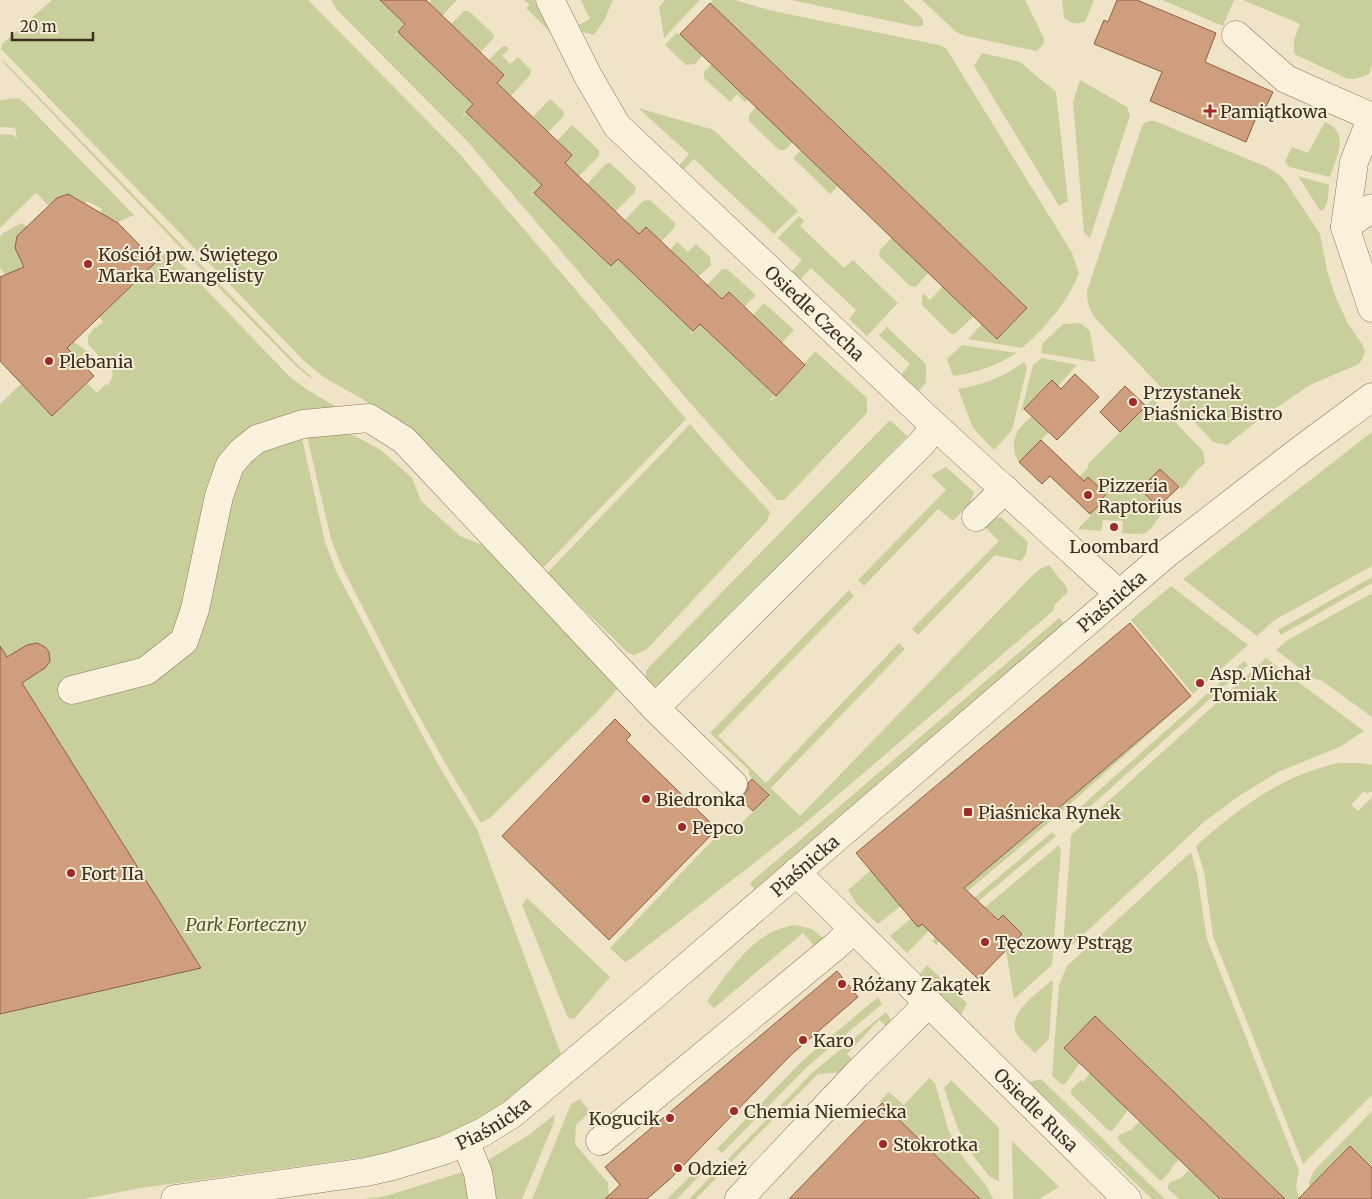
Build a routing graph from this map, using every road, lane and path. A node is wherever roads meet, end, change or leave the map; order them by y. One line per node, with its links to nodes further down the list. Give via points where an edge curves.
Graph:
1 (550, 0): 8 (street, Osiedle Czecha, via 617,126)
2 (1236, 36): 3 (street, via 1286,79)
3 (1372, 117): 5 (street, via 1354,162)
4 (1372, 208): 5 (street)
5 (1345, 227): 6 (street)
6 (1372, 308)
7 (1372, 397): 11 (street, Piaśnicka, via 1166,554)
8 (935, 426): 9 (street, Osiedle Czecha); 13 (street, via 922,443)
9 (1004, 489): 10 (street); 11 (street, Osiedle Czecha)
10 (976, 517)
11 (1119, 594): 15 (street, Piaśnicka)
12 (72, 690): 13 (street, via 146,671 184,641 195,609 219,496 230,465 240,452 257,439 303,424 369,418 404,440)
13 (655, 708): 14 (street)
14 (734, 784)
15 (796, 872): 16 (street, Osiedle Rusa); 18 (street, Piaśnicka, via 512,1114)
16 (853, 929): 17 (street, Osiedle Rusa); 19 (street)
17 (937, 1011): 22 (street, via 856,1075); 23 (street, Osiedle Rusa)
18 (465, 1141): 20 (street, Piaśnicka, via 419,1159 366,1172); 21 (street, via 478,1173)
19 (600, 1141)
20 (175, 1199)
21 (482, 1199)
22 (739, 1199)
23 (1127, 1199)

